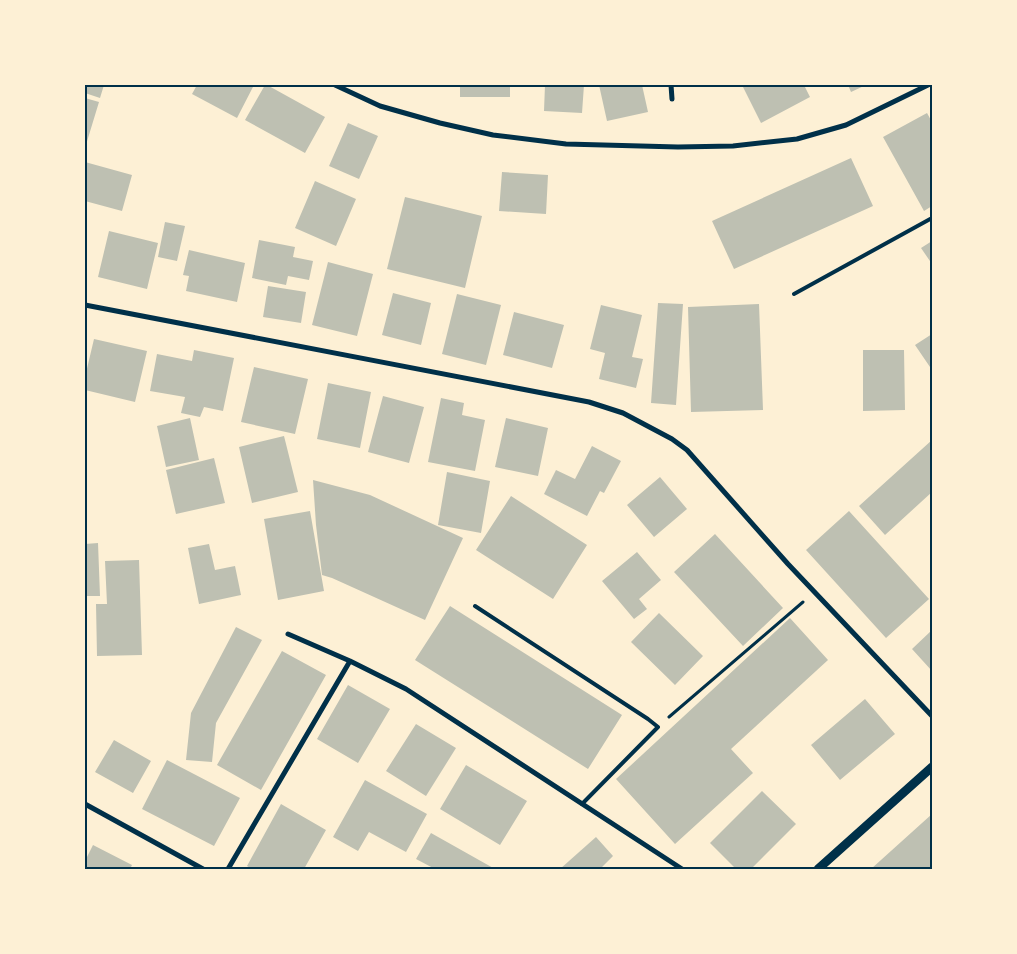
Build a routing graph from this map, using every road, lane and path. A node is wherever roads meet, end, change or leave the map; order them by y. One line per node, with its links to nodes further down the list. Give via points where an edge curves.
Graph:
1 (335, 85): 3 (street, via 380,106 492,135 566,144 678,147 733,146 797,139 846,126)
2 (671, 85): 4 (street)
3 (928, 85)
4 (672, 99)
5 (932, 218): 6 (lane)
6 (794, 294)
7 (85, 305): 8 (street, via 588,402 623,413 686,450)
8 (814, 592): 12 (street); 13 (path)
9 (475, 606): 13 (lane)
10 (288, 634): 11 (street)
11 (350, 661): 16 (street, via 406,689); 18 (street)
12 (932, 716)
13 (658, 727): 16 (lane)
14 (932, 767): 20 (street)
15 (85, 804): 17 (street)
16 (582, 804): 19 (street)
17 (203, 869)
18 (228, 869)
19 (682, 869)
20 (818, 869)

